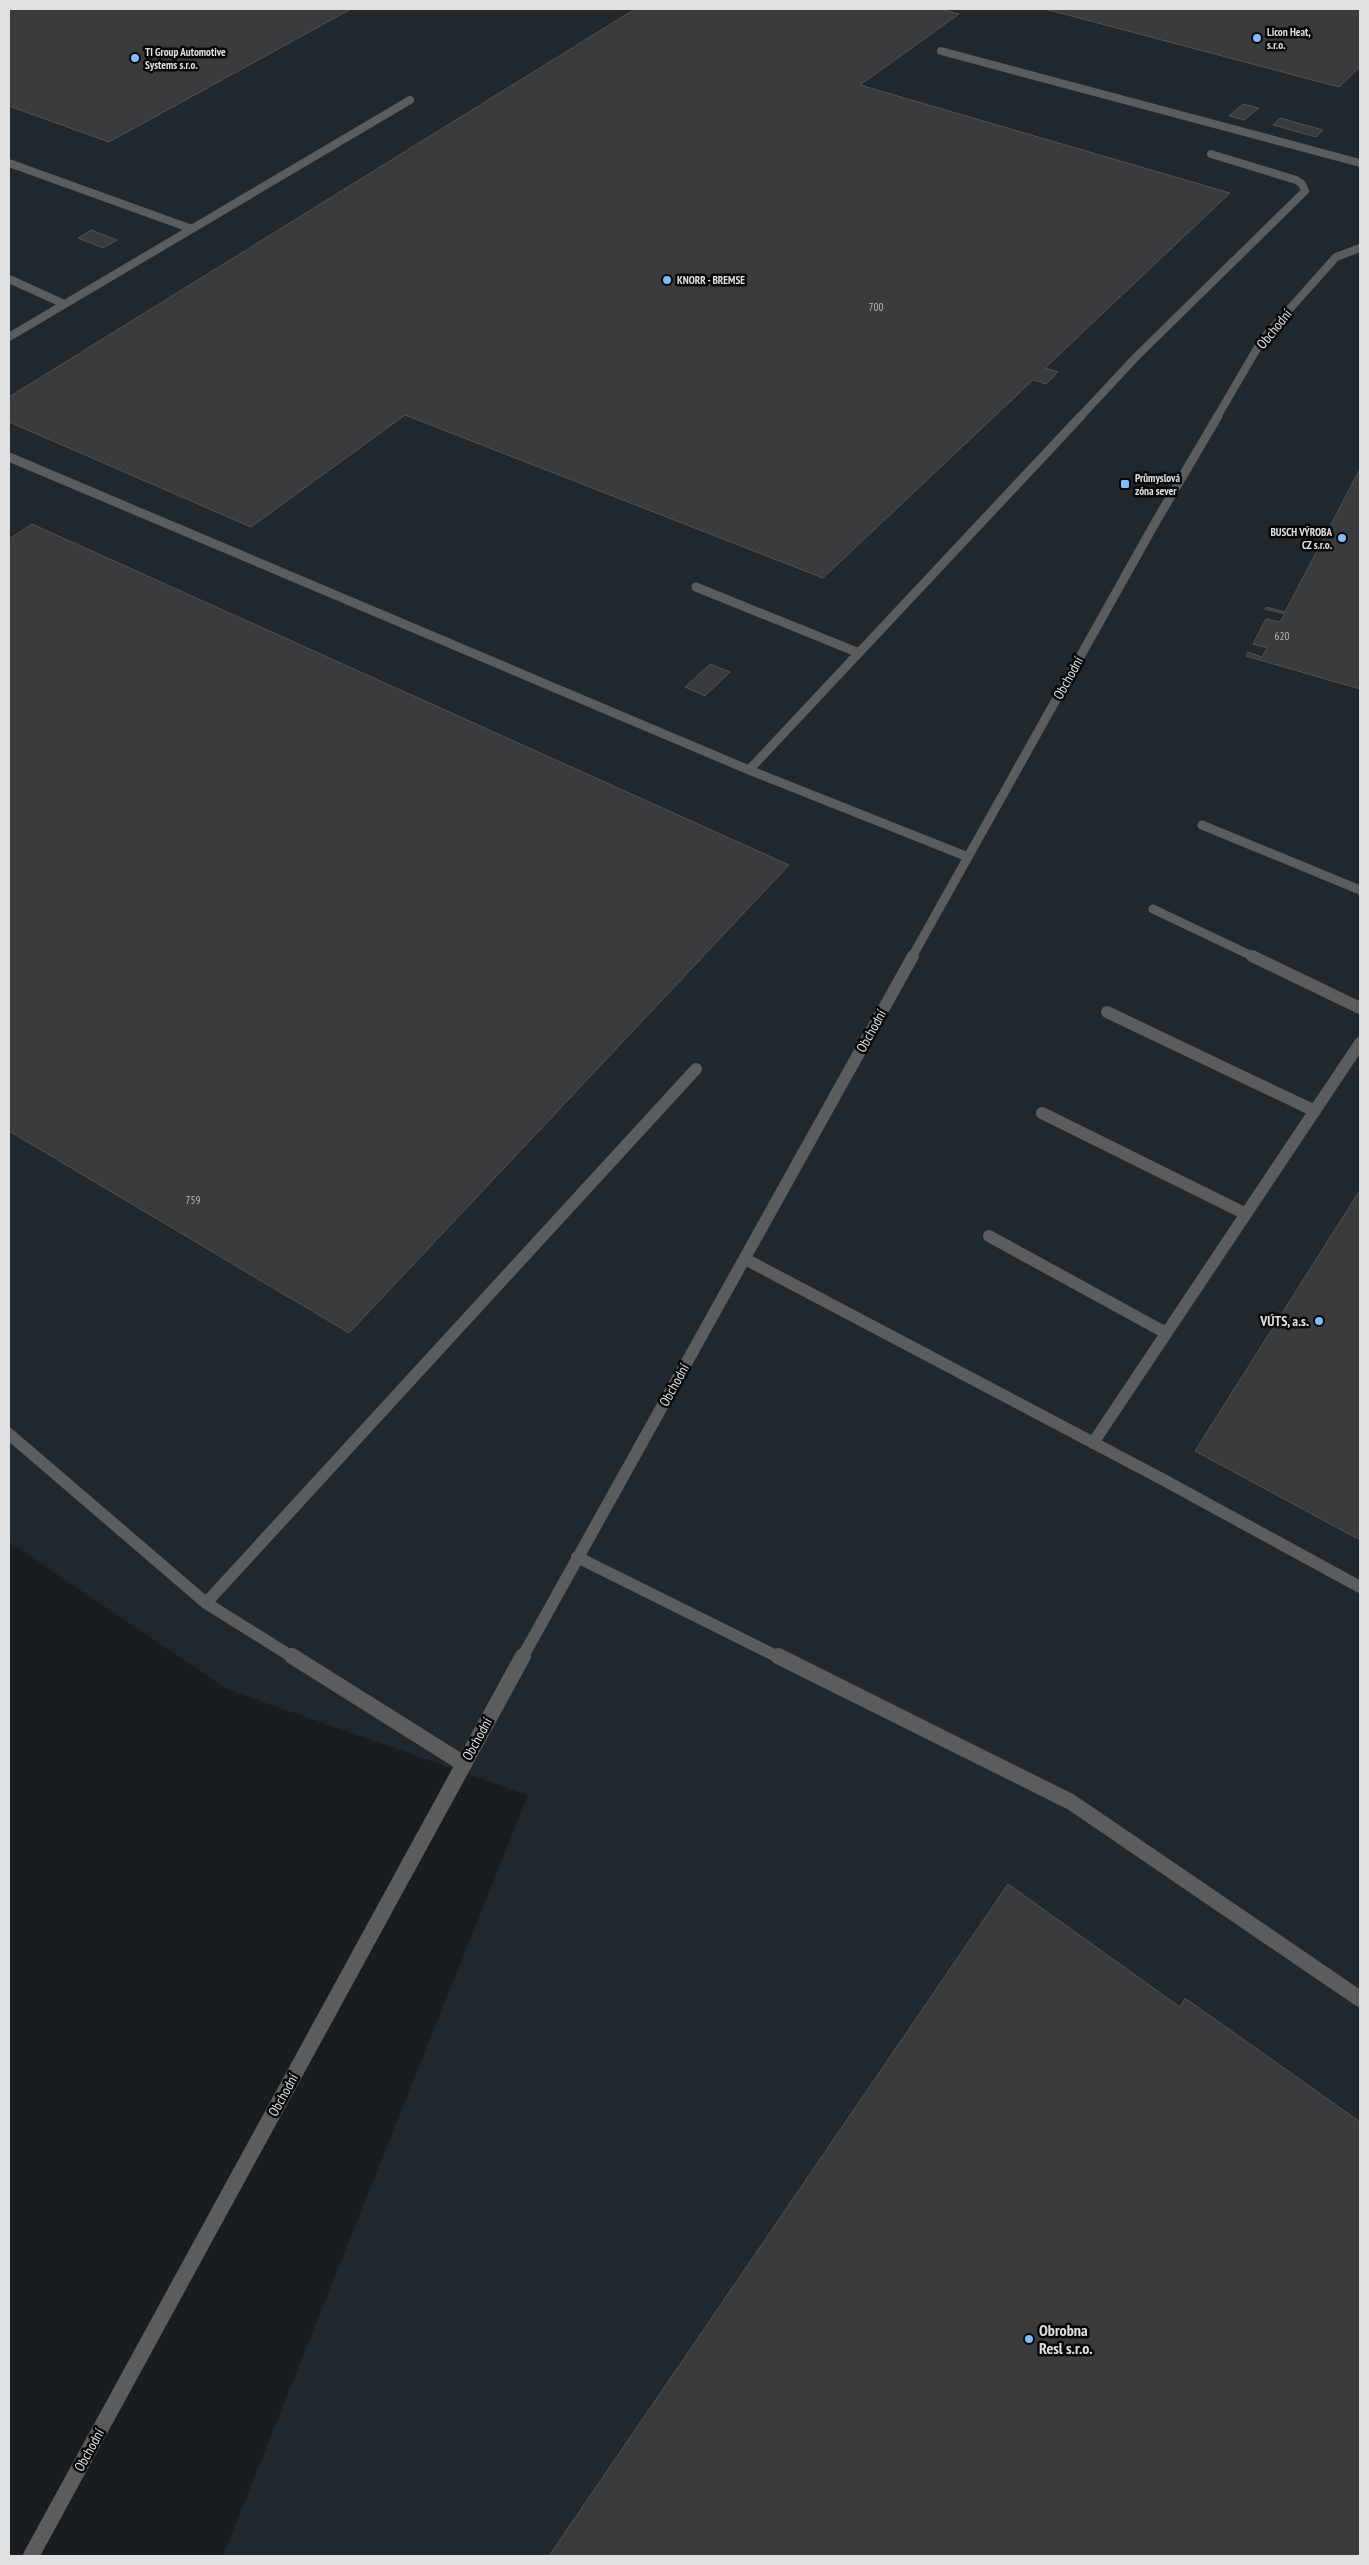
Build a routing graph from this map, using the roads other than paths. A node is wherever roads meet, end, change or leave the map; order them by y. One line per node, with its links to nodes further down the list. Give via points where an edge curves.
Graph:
1 (941, 51): 5 (street)
2 (410, 100): 6 (street)
3 (1211, 154): 13 (street, via 1296,180 1306,191 1136,358)
4 (9, 163): 6 (street)
5 (1360, 163)
6 (192, 229): 9 (street)
7 (1360, 248): 16 (street, Obchodní, via 1336,257 1262,340 1155,523)
8 (9, 279): 9 (street)
9 (62, 303): 10 (street)
10 (9, 337)
11 (9, 457): 14 (street)
12 (696, 587): 13 (street)
13 (859, 653): 14 (street)
14 (749, 770): 16 (street)
15 (1202, 825): 17 (street)
16 (968, 857): 27 (street, Obchodní)
17 (1360, 890)
18 (1153, 909): 19 (street)
19 (1360, 1008)
20 (1107, 1012): 23 (street)
21 (1360, 1043): 23 (street)
22 (696, 1069): 33 (street)
23 (1315, 1111): 25 (street)
24 (1042, 1113): 25 (street)
25 (1246, 1214): 28 (street)
26 (989, 1236): 28 (street)
27 (745, 1259): 30 (street); 31 (street, Obchodní)
28 (1166, 1333): 30 (street)
29 (9, 1434): 33 (street)
30 (1093, 1443): 32 (street)
31 (577, 1556): 34 (street, Obchodní); 35 (street, via 1071,1802)
32 (1360, 1586)
33 (206, 1604): 34 (street)
34 (464, 1764): 36 (street, Obchodní)
35 (1360, 2000)
36 (31, 2556)

